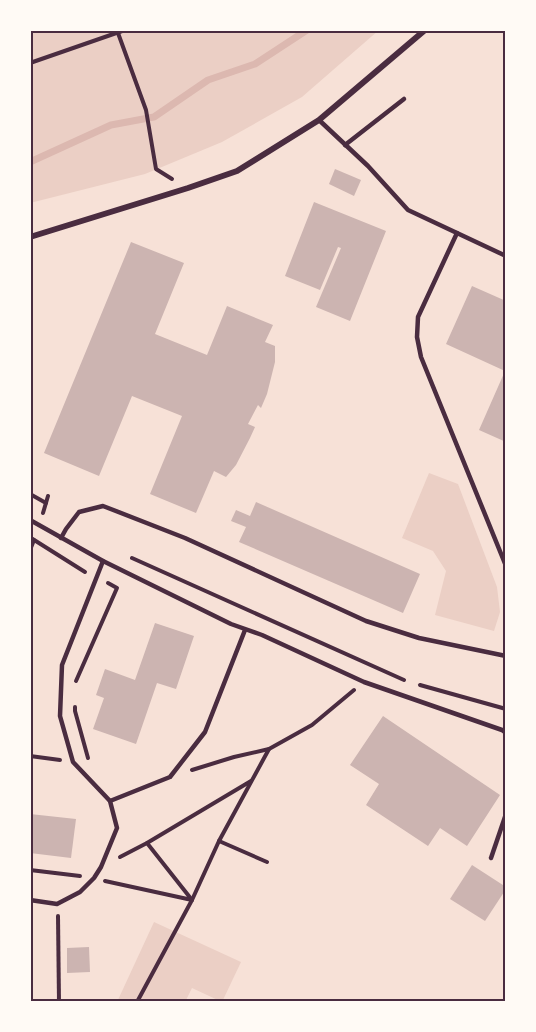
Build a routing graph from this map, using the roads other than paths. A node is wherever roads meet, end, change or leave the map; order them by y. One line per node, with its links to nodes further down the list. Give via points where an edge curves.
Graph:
1 (425, 30): 3 (street)
2 (404, 99): 4 (lane)
3 (320, 120): 4 (lane); 6 (street, via 237,171)
4 (345, 145): 5 (lane, via 408,210)
5 (457, 233): 7 (lane); 11 (lane, via 418,317 417,337)
6 (30, 237)
7 (506, 256)
8 (30, 520): 9 (lane)
9 (61, 538): 10 (lane); 13 (lane, via 79,512 103,506 185,538 366,621 418,638)
10 (103, 561): 12 (lane); 15 (lane, via 62,665 60,716 73,762)
11 (506, 566)
12 (245, 630): 14 (lane, via 364,682); 15 (lane, via 205,732 170,777)
13 (506, 656)
14 (505, 731)
15 (110, 801): 18 (lane, via 117,828 94,878 80,892 57,904)
16 (506, 814): 17 (lane)
17 (491, 858)
18 (30, 900)

